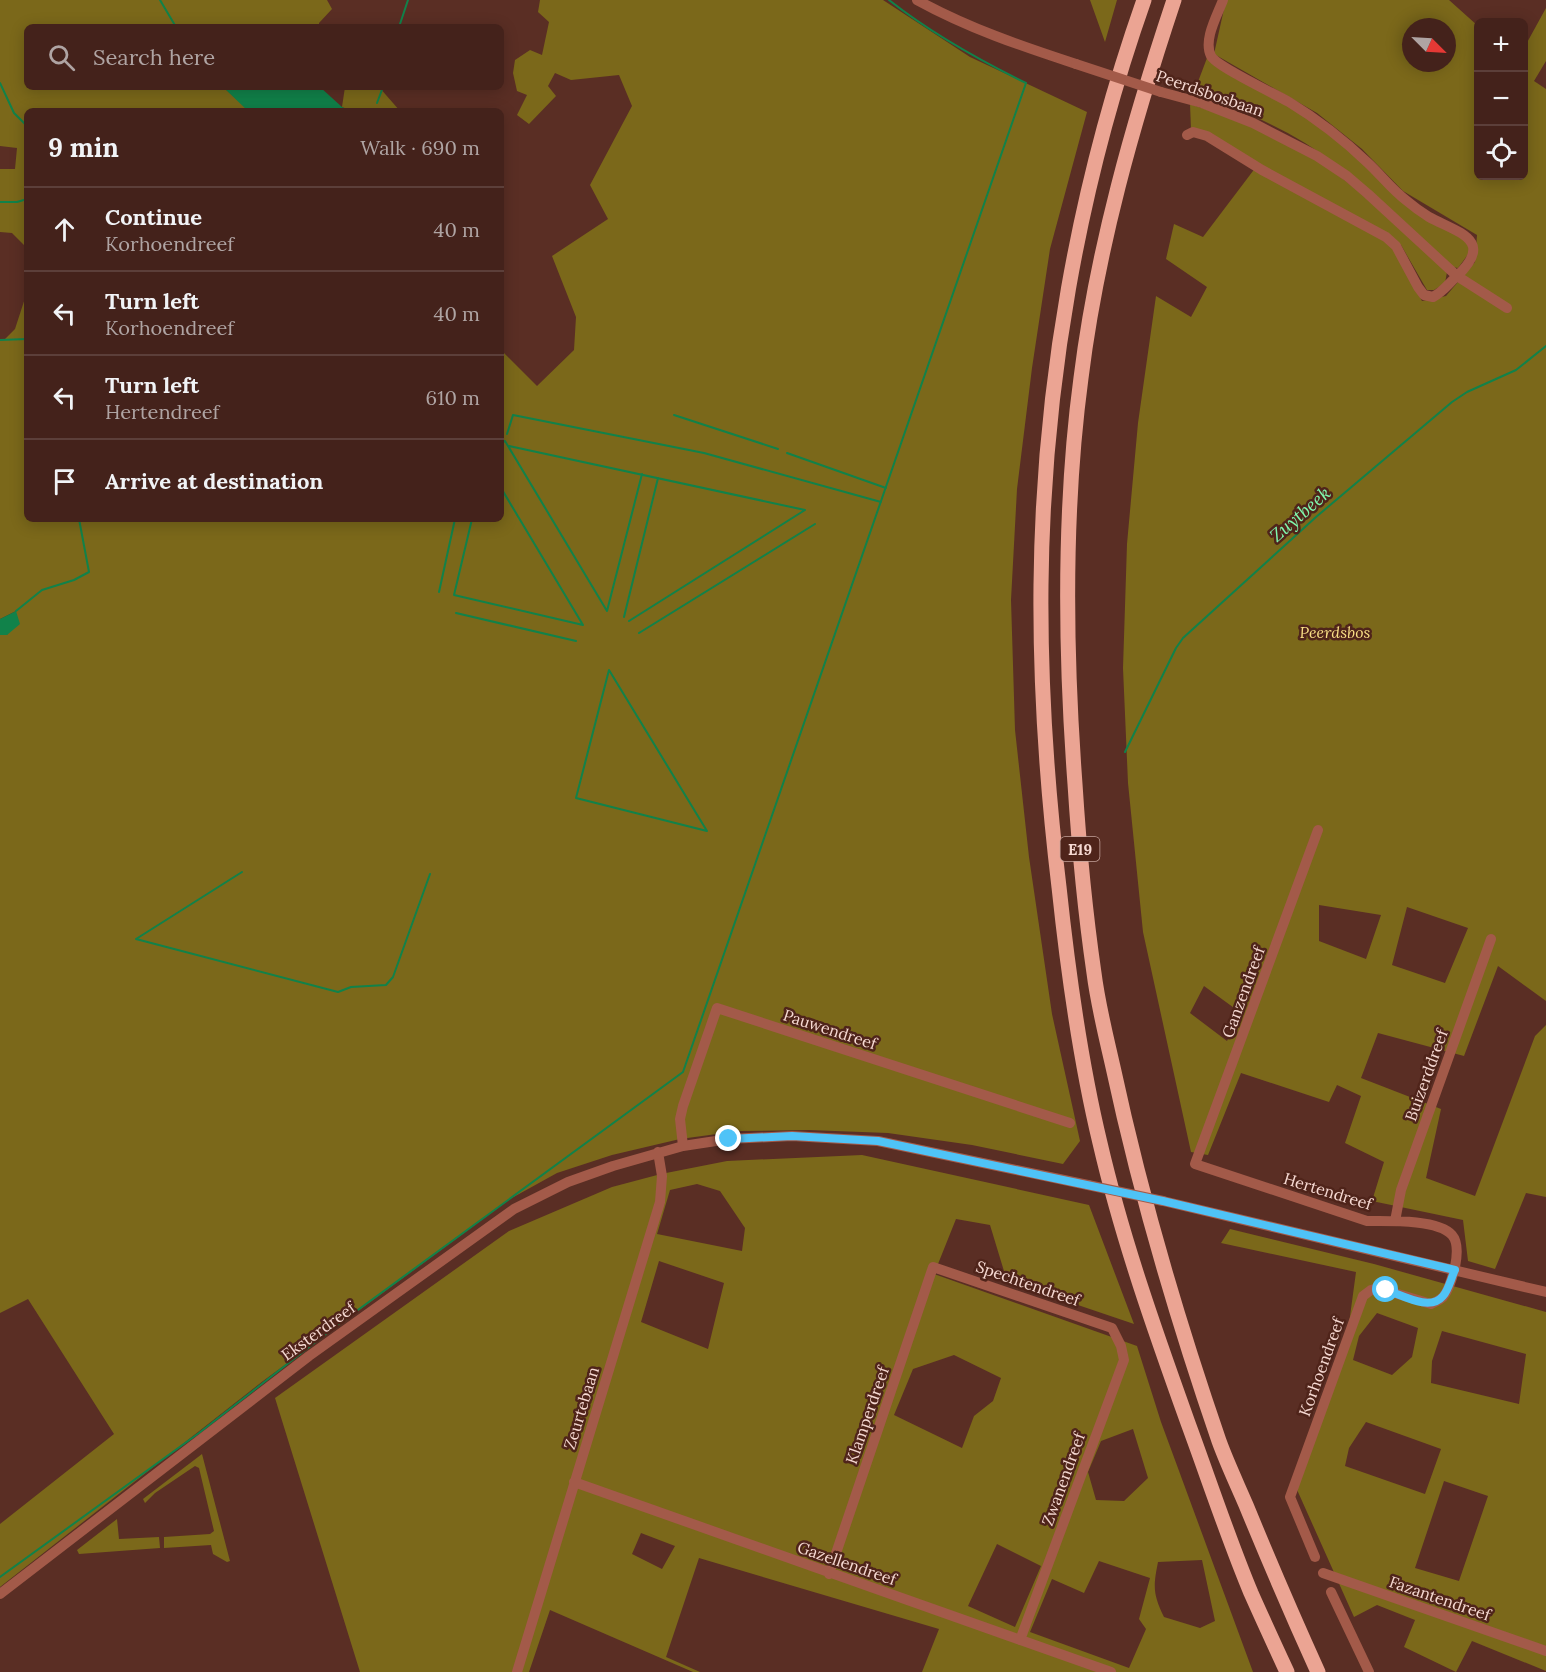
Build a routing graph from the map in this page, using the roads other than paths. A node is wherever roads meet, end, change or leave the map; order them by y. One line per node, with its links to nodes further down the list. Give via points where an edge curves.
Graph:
1 (917, 0): 6 (street, Peerdsbosbaan, bridge, via 1005,41 1253,123 1347,176)
2 (1144, 0): 29 (highway, E19, via 1123,60 1094,169 1055,372 1041,586 1053,836 1069,979 1100,1142 1146,1309 1251,1592)
3 (1174, 0): 30 (highway, E19, via 1121,176 1097,278 1081,377 1071,478 1067,589 1078,831 1094,977 1128,1137 1176,1306 1221,1445)
4 (1223, 0): 6 (street, Peerdsbosbaan, via 1208,45 1211,58 1315,119 1405,200 1468,236 1474,254)
5 (1187, 135): 6 (street, Peerdsbosbaan, via 1193,132 1207,136 1386,237 1396,246 1424,295 1433,297 1442,292)
6 (1457, 276): 7 (street, Peerdsbosbaan)
7 (1507, 308)
8 (1318, 830): 13 (street, Ganzendreef)
9 (1491, 939): 14 (street, Buizerddreef, via 1401,1190)
10 (1070, 1123): 11 (street, Pauwendreef, via 717,1008 683,1106 680,1119)
11 (684, 1146): 12 (street, Eksterdreef); 16 (street, bridge, via 792,1136 878,1141 1163,1201)
12 (658, 1152): 19 (street, Zeurtebaan, via 662,1176 660,1202); 24 (street, Eksterdreef, via 568,1182 514,1209 309,1356)
13 (1195, 1164): 14 (street, Hertendreef, via 1367,1221)
14 (1395, 1221): 16 (street, Hertendreef, via 1444,1228 1454,1236 1458,1250)
15 (933, 1267): 18 (street, Spechtendreef); 22 (street, Klamperdreef)
16 (1455, 1270): 17 (street); 20 (street, Korhoendreef, via 1442,1298 1431,1304 1378,1288 1363,1296 1290,1497)
17 (1546, 1292)
18 (1112, 1328): 25 (street, Zwanendreef, via 1124,1360)
19 (574, 1482): 22 (street, Gazellendreef); 27 (street, Zeurtebaan)
20 (1315, 1557)
21 (1323, 1573): 26 (street, Fazantendreef)
22 (829, 1574): 25 (street, Gazellendreef)
23 (1331, 1592): 31 (street)
24 (0, 1594)
25 (1020, 1640): 28 (street, Gazellendreef)
26 (1546, 1652)
27 (517, 1672)
28 (1111, 1672)
29 (1287, 1672)
30 (1318, 1672)
31 (1369, 1672)

